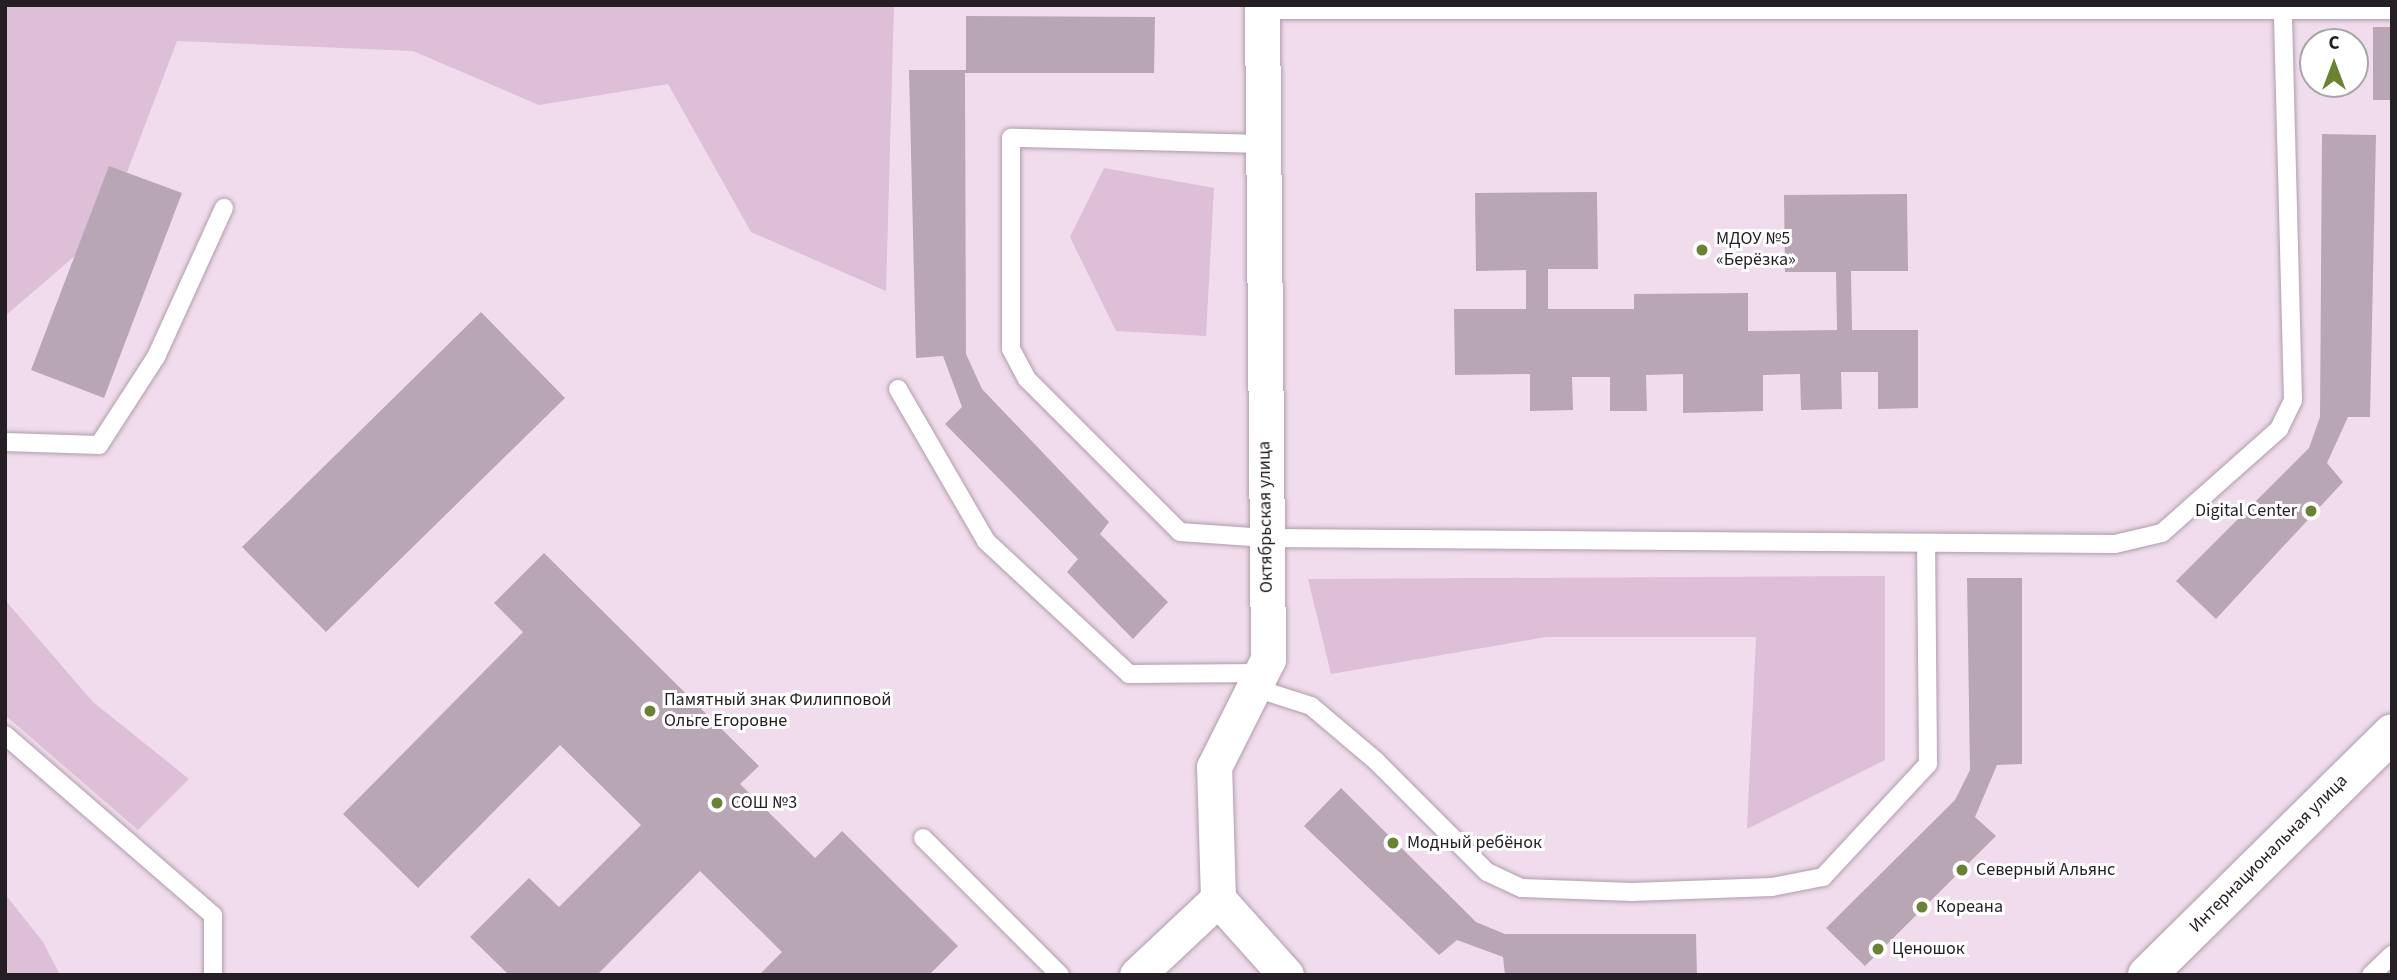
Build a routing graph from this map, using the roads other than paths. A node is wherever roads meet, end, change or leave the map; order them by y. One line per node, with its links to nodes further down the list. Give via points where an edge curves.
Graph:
1 (1262, 8): 2 (lane); 10 (street, Октябрьская улица)
2 (1474, 8): 3 (lane)
3 (1587, 8): 4 (lane)
4 (1796, 8): 5 (lane)
5 (1909, 8): 6 (lane)
6 (2138, 8): 7 (lane)
7 (2200, 8): 9 (lane)
8 (2392, 10): 9 (lane)
9 (2283, 11): 15 (lane, via 2293,400 2279,429 2162,533 2115,544)
10 (1264, 144): 14 (street, Октябрьская улица); 14 (lane, via 1011,138 1011,325 1012,349 1027,379 1180,532)
11 (224, 208): 13 (lane, via 156,357 99,445)
12 (898, 389): 16 (lane, via 986,541 1129,674)
13 (5, 442)
14 (1266, 538): 15 (lane); 16 (street, Октябрьская улица, via 1268,659)
15 (1926, 546): 16 (lane, via 1928,764 1823,877 1772,887 1632,892 1522,888 1488,872 1376,761 1311,706)
16 (1259, 681): 20 (street, Октябрьская улица, via 1214,767)
17 (2392, 733): 26 (main road, Интернациональная улица)
18 (5, 734): 22 (lane, via 213,915)
19 (923, 838): 23 (lane)
20 (1219, 898): 24 (street); 25 (street)
21 (2392, 955): 27 (lane)
22 (213, 975)
23 (1060, 975)
24 (1137, 975)
25 (1286, 975)
26 (2147, 975)
27 (2371, 975)

